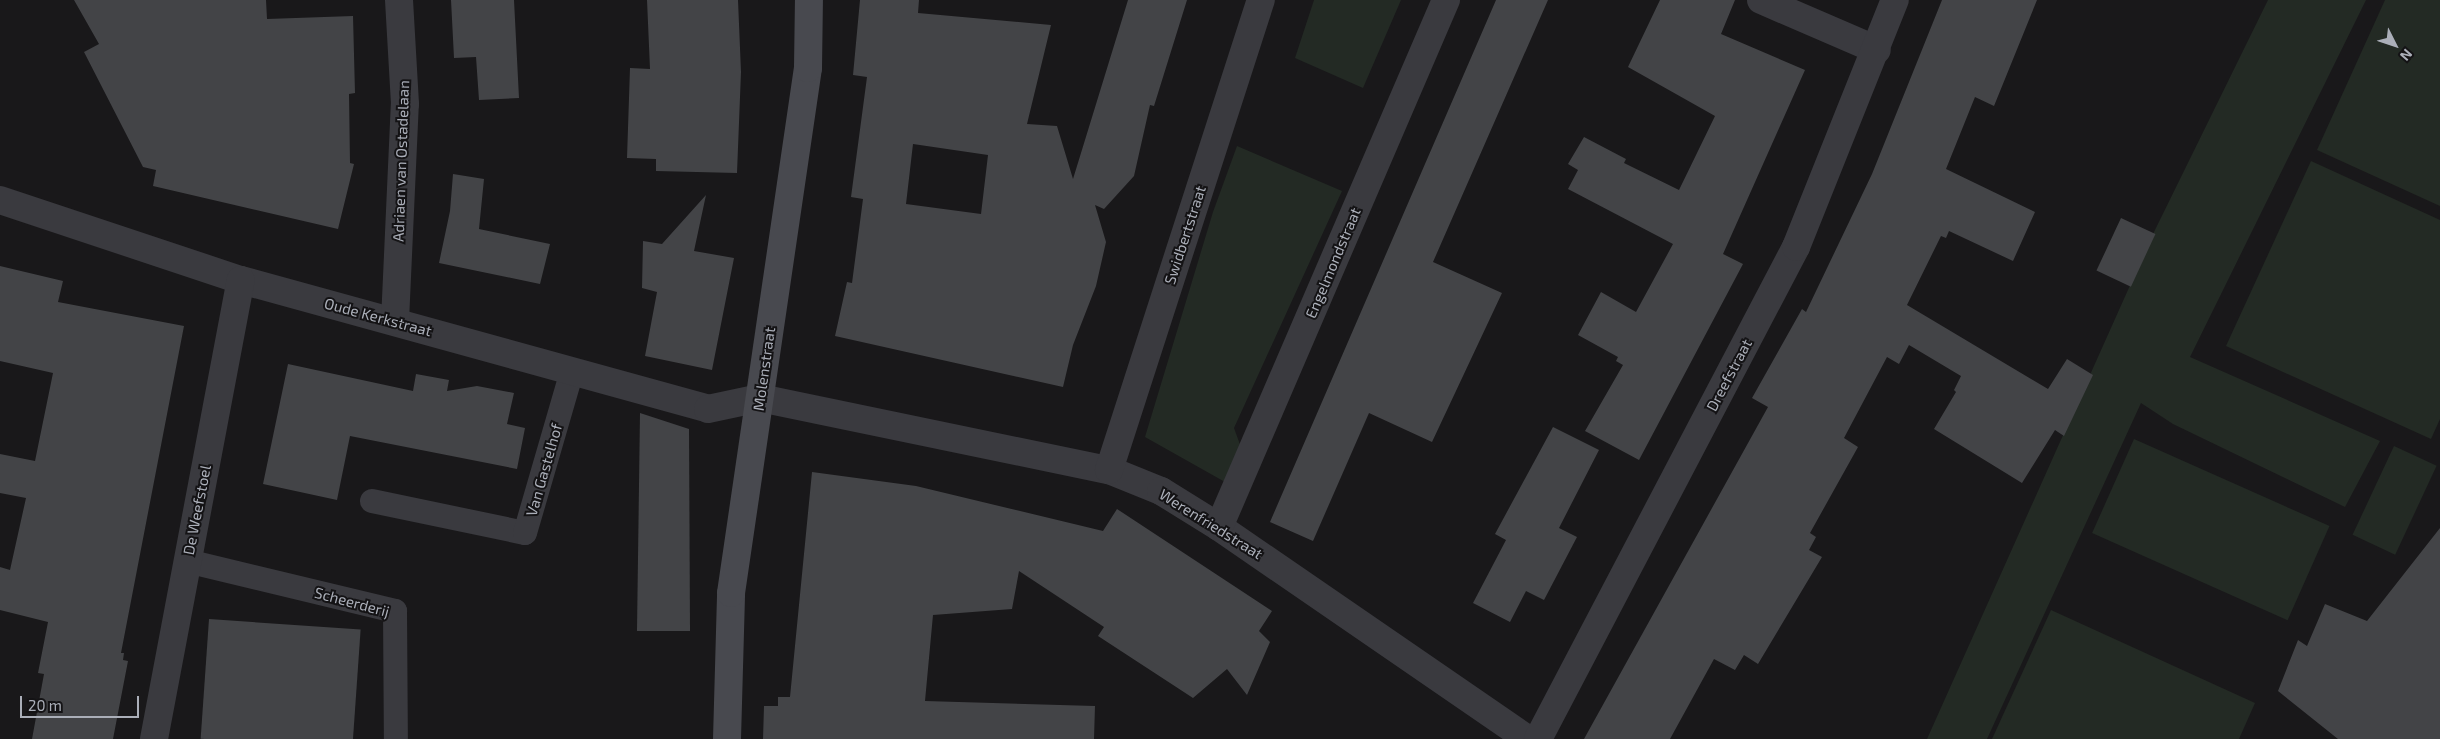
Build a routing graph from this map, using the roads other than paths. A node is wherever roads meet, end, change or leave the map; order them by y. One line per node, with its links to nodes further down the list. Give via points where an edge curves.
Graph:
1 (399, 0): 10 (street, Adriaen van Ostadelaan, via 405,104)
2 (810, 0): 12 (street, Molenstraat, via 808,68)
3 (1261, 0): 13 (street, Swidbertstraat)
4 (1446, 0): 15 (street, Engelmondstraat)
5 (1761, 0): 7 (street)
6 (1895, 0): 7 (street, Dreefstraat)
7 (1877, 50): 21 (street, Dreefstraat, via 1796,247)
8 (0, 200): 9 (street, Oude Kerkstraat)
9 (241, 280): 10 (street, Oude Kerkstraat); 16 (street, De Weefstoel)
10 (395, 321): 11 (street, Oude Kerkstraat)
11 (572, 371): 12 (street, Oude Kerkstraat, via 708,409); 14 (lane, Van Gastelhof, via 525,533)
12 (760, 398): 13 (street, Werenfriedstraat); 19 (street, Molenstraat, via 731,593)
13 (1109, 470): 15 (street, Werenfriedstraat, via 1161,491)
14 (372, 501)
15 (1219, 527): 20 (street, Werenfriedstraat)
16 (187, 561): 17 (street, De Weefstoel); 18 (lane, Scheerderij, via 395,611)
17 (154, 739)
18 (396, 739)
19 (727, 739)
20 (1527, 739)
21 (1538, 739)

